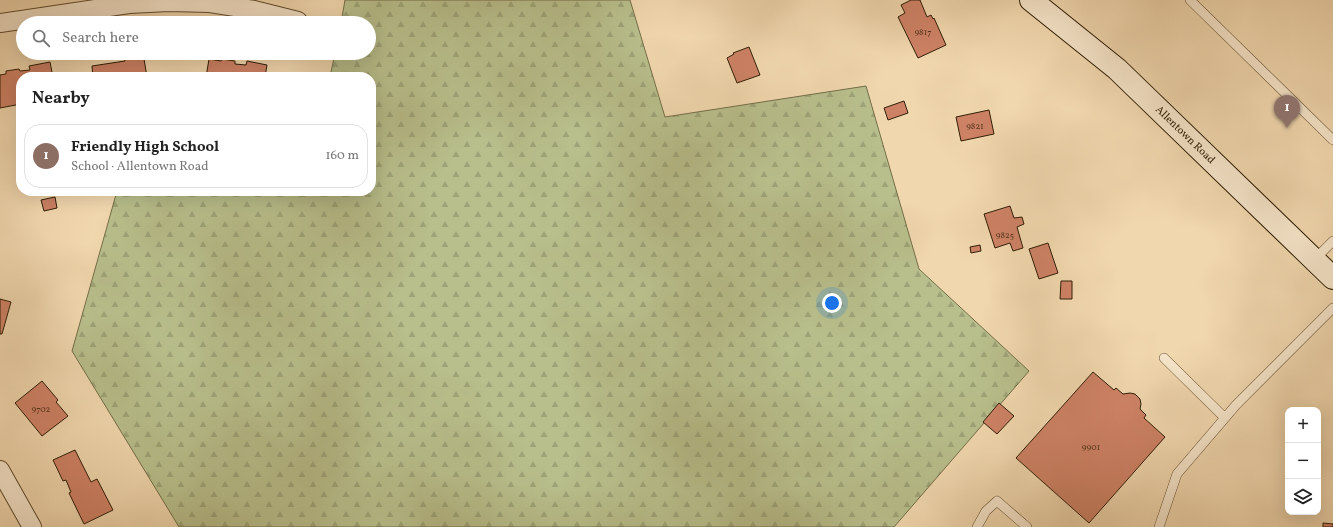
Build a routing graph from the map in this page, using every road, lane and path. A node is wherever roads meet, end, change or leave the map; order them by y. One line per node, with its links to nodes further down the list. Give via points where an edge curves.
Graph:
1 (1031, 0): 9 (main road, Allentown Road, via 1117,69)
2 (1190, 0): 7 (lane)
3 (47, 16): 4 (street, via 128,4 169,2 210,4)
4 (278, 16)
5 (16, 21): 6 (street)
6 (0, 23)
7 (1333, 140)
8 (1333, 241): 9 (lane)
9 (1314, 260): 10 (main road, Allentown Road)
10 (1333, 278)
11 (1333, 308): 13 (lane)
12 (1164, 358): 13 (lane)
13 (1224, 418): 18 (lane, via 1177,474)
14 (0, 470): 15 (street)
15 (32, 527)
16 (977, 527): 17 (lane, via 986,511 997,501)
17 (1027, 527)
18 (1159, 527)

